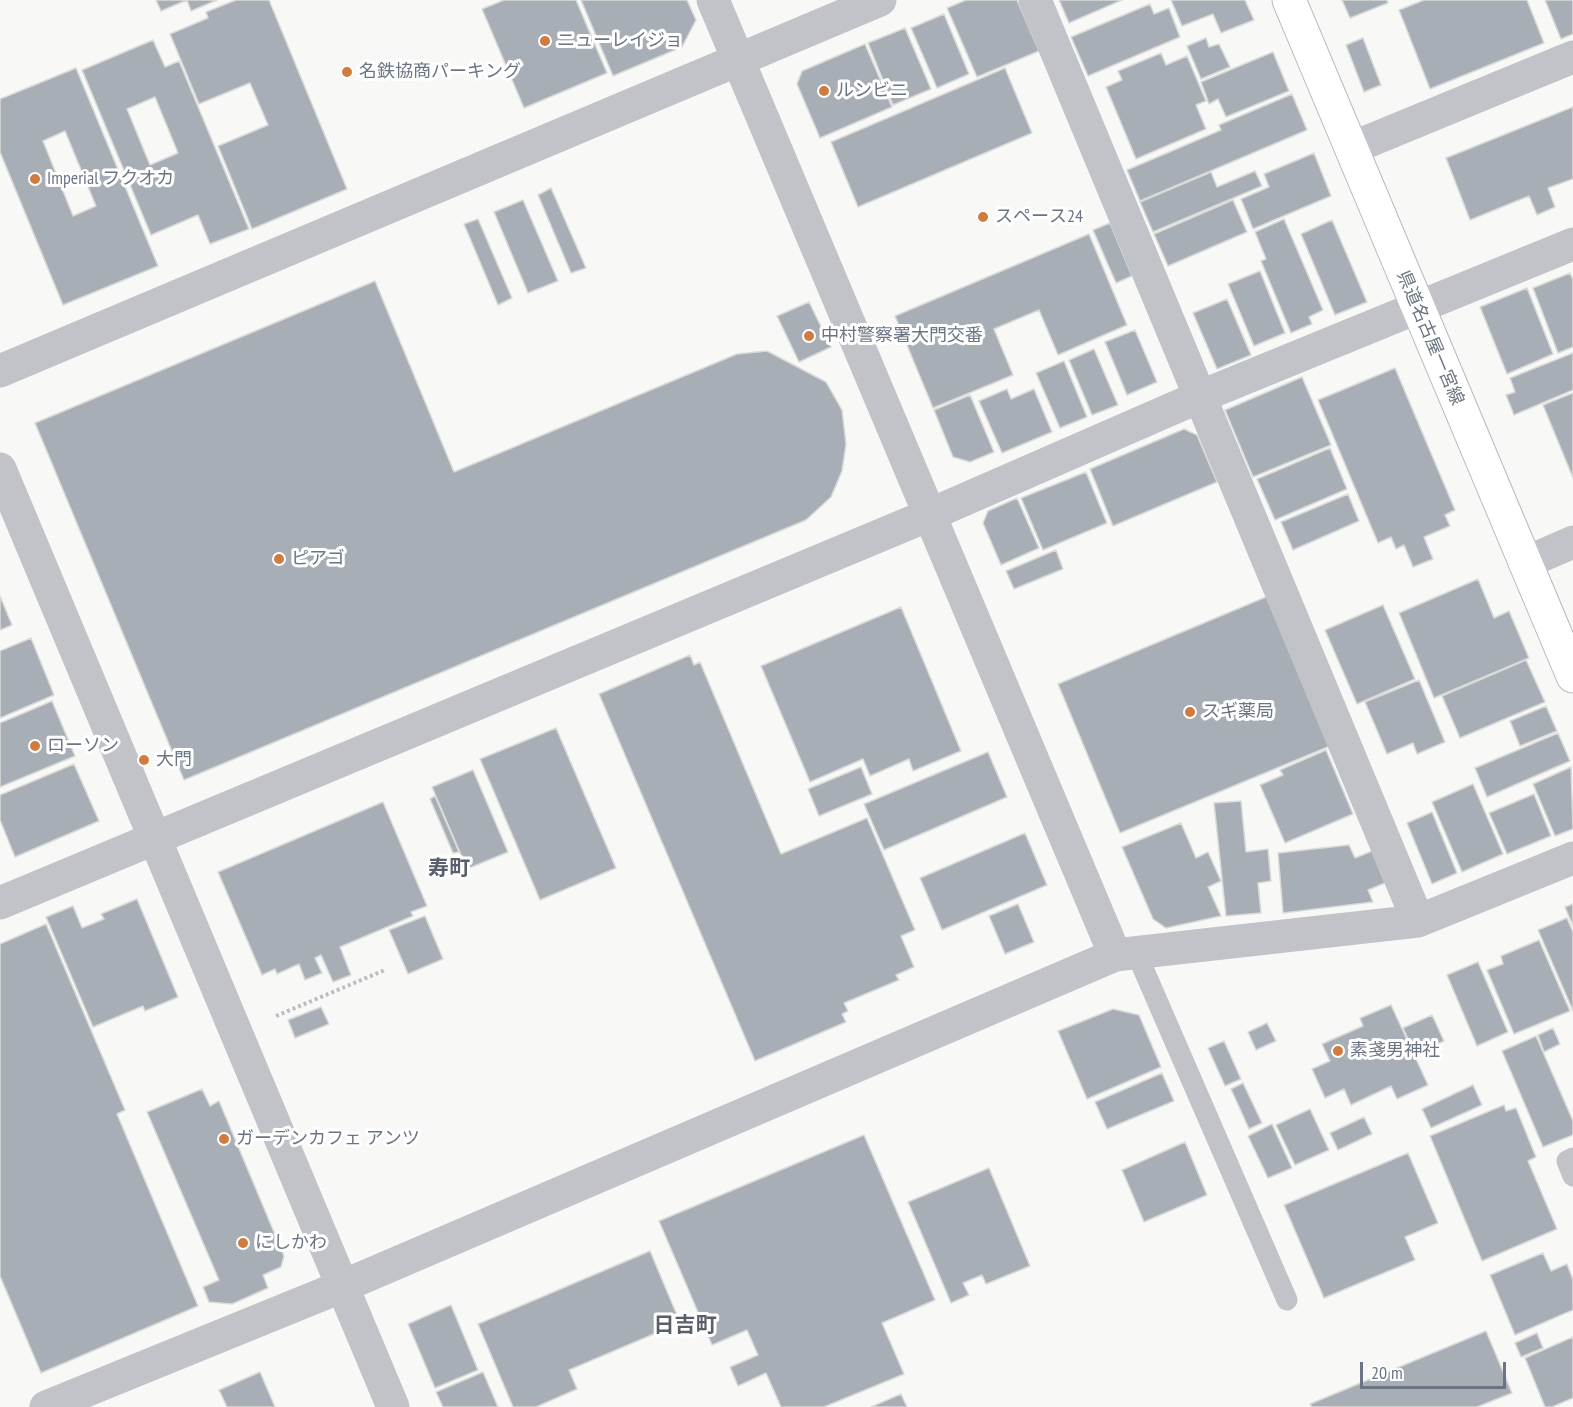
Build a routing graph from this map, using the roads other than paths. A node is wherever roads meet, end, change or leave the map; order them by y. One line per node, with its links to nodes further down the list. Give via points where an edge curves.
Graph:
1 (713, 0): 6 (street)
2 (880, 0): 6 (street)
3 (1035, 0): 11 (street)
4 (1289, 0): 7 (main road, 県道名古屋一宮線)
5 (1573, 57): 7 (street)
6 (738, 59): 10 (street); 13 (street)
7 (1352, 148): 9 (main road, 県道名古屋一宮線)
8 (1573, 244): 9 (street)
9 (1416, 308): 11 (street); 15 (main road, 県道名古屋一宮線)
10 (0, 371)
11 (1199, 397): 13 (street); 20 (street)
12 (0, 469): 17 (street)
13 (929, 515): 17 (street); 21 (street)
14 (1573, 542): 15 (street)
15 (1525, 563): 16 (main road, 県道名古屋一宮線)
16 (1573, 676)
17 (155, 838): 19 (street); 24 (street)
18 (1573, 858): 20 (street)
19 (0, 903)
20 (1418, 921): 21 (street)
21 (1125, 954): 24 (street); 25 (lane)
22 (1573, 1158): 23 (lane, via 1567,1161)
23 (1573, 1176)
24 (343, 1287): 26 (street); 27 (street)
25 (1287, 1300)
26 (46, 1407)
27 (393, 1407)

